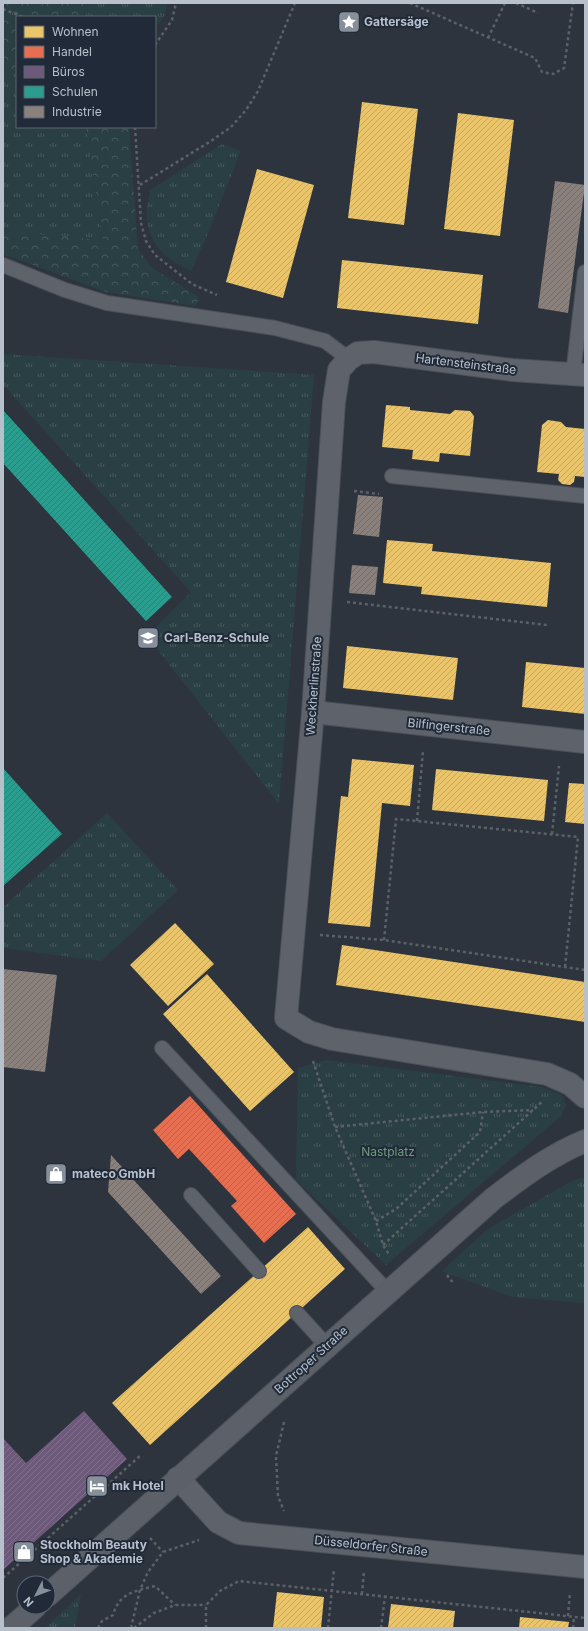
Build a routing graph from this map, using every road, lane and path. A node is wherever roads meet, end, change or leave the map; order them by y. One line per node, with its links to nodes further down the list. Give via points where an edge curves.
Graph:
1 (176, 3): 11 (path, via 172,20)
2 (296, 3): 13 (path, via 258,91 246,110 230,127 211,141)
3 (410, 3): 10 (path)
4 (505, 3): 10 (path)
5 (516, 3): 8 (path)
6 (573, 3): 10 (path, via 564,68 553,74 542,72 535,58)
7 (3, 9): 9 (path)
8 (538, 13)
9 (20, 16)
10 (488, 38)
11 (156, 44)
12 (135, 128): 13 (path)
13 (140, 185): 16 (path, via 141,223 146,241 155,255 192,284)
14 (3, 265): 17 (lane, via 107,303 275,328 325,341)
15 (585, 272): 18 (lane)
16 (220, 297)
17 (350, 359): 18 (street, Hartensteinstraße, via 358,353 374,352 512,370); 20 (street, Weckherlinstraße, via 339,370)
18 (579, 375)
19 (392, 476): 20 (path, via 384,494); 21 (lane)
20 (327, 488): 22 (street, Weckherlinstraße)
21 (585, 496)
22 (320, 599): 23 (path); 24 (street, Weckherlinstraße)
23 (547, 625)
24 (313, 712): 25 (street, Bilfingerstraße); 30 (street, Weckherlinstraße)
25 (426, 724): 26 (street, Bilfingerstraße); 28 (path)
26 (561, 740): 27 (street, Bilfingerstraße); 29 (path)
27 (585, 742)
28 (417, 821): 29 (path); 31 (path, via 396,819)
29 (552, 834): 32 (path, via 578,837)
30 (294, 934): 31 (path); 36 (street, Weckherlinstraße, via 286,1018 309,1032 332,1040 547,1074)
31 (384, 940): 32 (path)
32 (565, 967): 33 (path)
33 (585, 970)
34 (162, 1048): 46 (lane)
35 (312, 1059): 39 (path)
36 (578, 1090): 37 (path, via 551,1095)
37 (533, 1110): 38 (path); 42 (path, via 382,1245)
38 (483, 1112): 39 (path); 42 (path, via 480,1132 396,1209)
39 (334, 1127): 42 (path)
40 (585, 1141): 46 (street, Bottroper Straße, via 567,1148 512,1184)
41 (192, 1195): 43 (lane)
42 (376, 1221)
43 (259, 1270)
44 (444, 1271): 45 (path)
45 (454, 1284)
46 (388, 1292): 48 (street, Bottroper Straße)
47 (297, 1313): 48 (lane)
48 (327, 1346): 49 (street, Bottroper Straße)
49 (272, 1395): 51 (street, Bottroper Straße); 54 (path, via 286,1412 276,1456 278,1496)
50 (140, 1456): 59 (path)
51 (178, 1478): 52 (street, Düsseldorfer Straße); 60 (street, Bottroper Straße)
52 (218, 1522): 54 (street, Düsseldorfer Straße, via 239,1533); 55 (path, via 200,1540)
53 (149, 1538): 55 (path)
54 (296, 1539): 57 (street, Düsseldorfer Straße)
55 (163, 1552): 61 (path, via 148,1572)
56 (334, 1565): 62 (path)
57 (585, 1567)
58 (365, 1568): 64 (path)
59 (3, 1578)
60 (56, 1588)
61 (140, 1590): 66 (path, via 155,1586); 73 (path, via 126,1594 116,1606 113,1615); 74 (path)
62 (332, 1591): 64 (path); 67 (path, via 239,1581 220,1591); 76 (path)
63 (570, 1593): 69 (path)
64 (362, 1594): 65 (path)
65 (385, 1597): 69 (path); 77 (path)
66 (175, 1605): 67 (path); 74 (path, via 154,1613)
67 (206, 1605): 75 (path)
68 (26, 1615): 72 (street)
69 (568, 1616): 70 (path)
70 (574, 1617): 71 (path); 78 (path)
71 (585, 1618)
72 (11, 1628)
73 (98, 1628)
74 (132, 1628)
75 (206, 1628)
76 (328, 1628)
77 (381, 1628)
78 (573, 1628)

